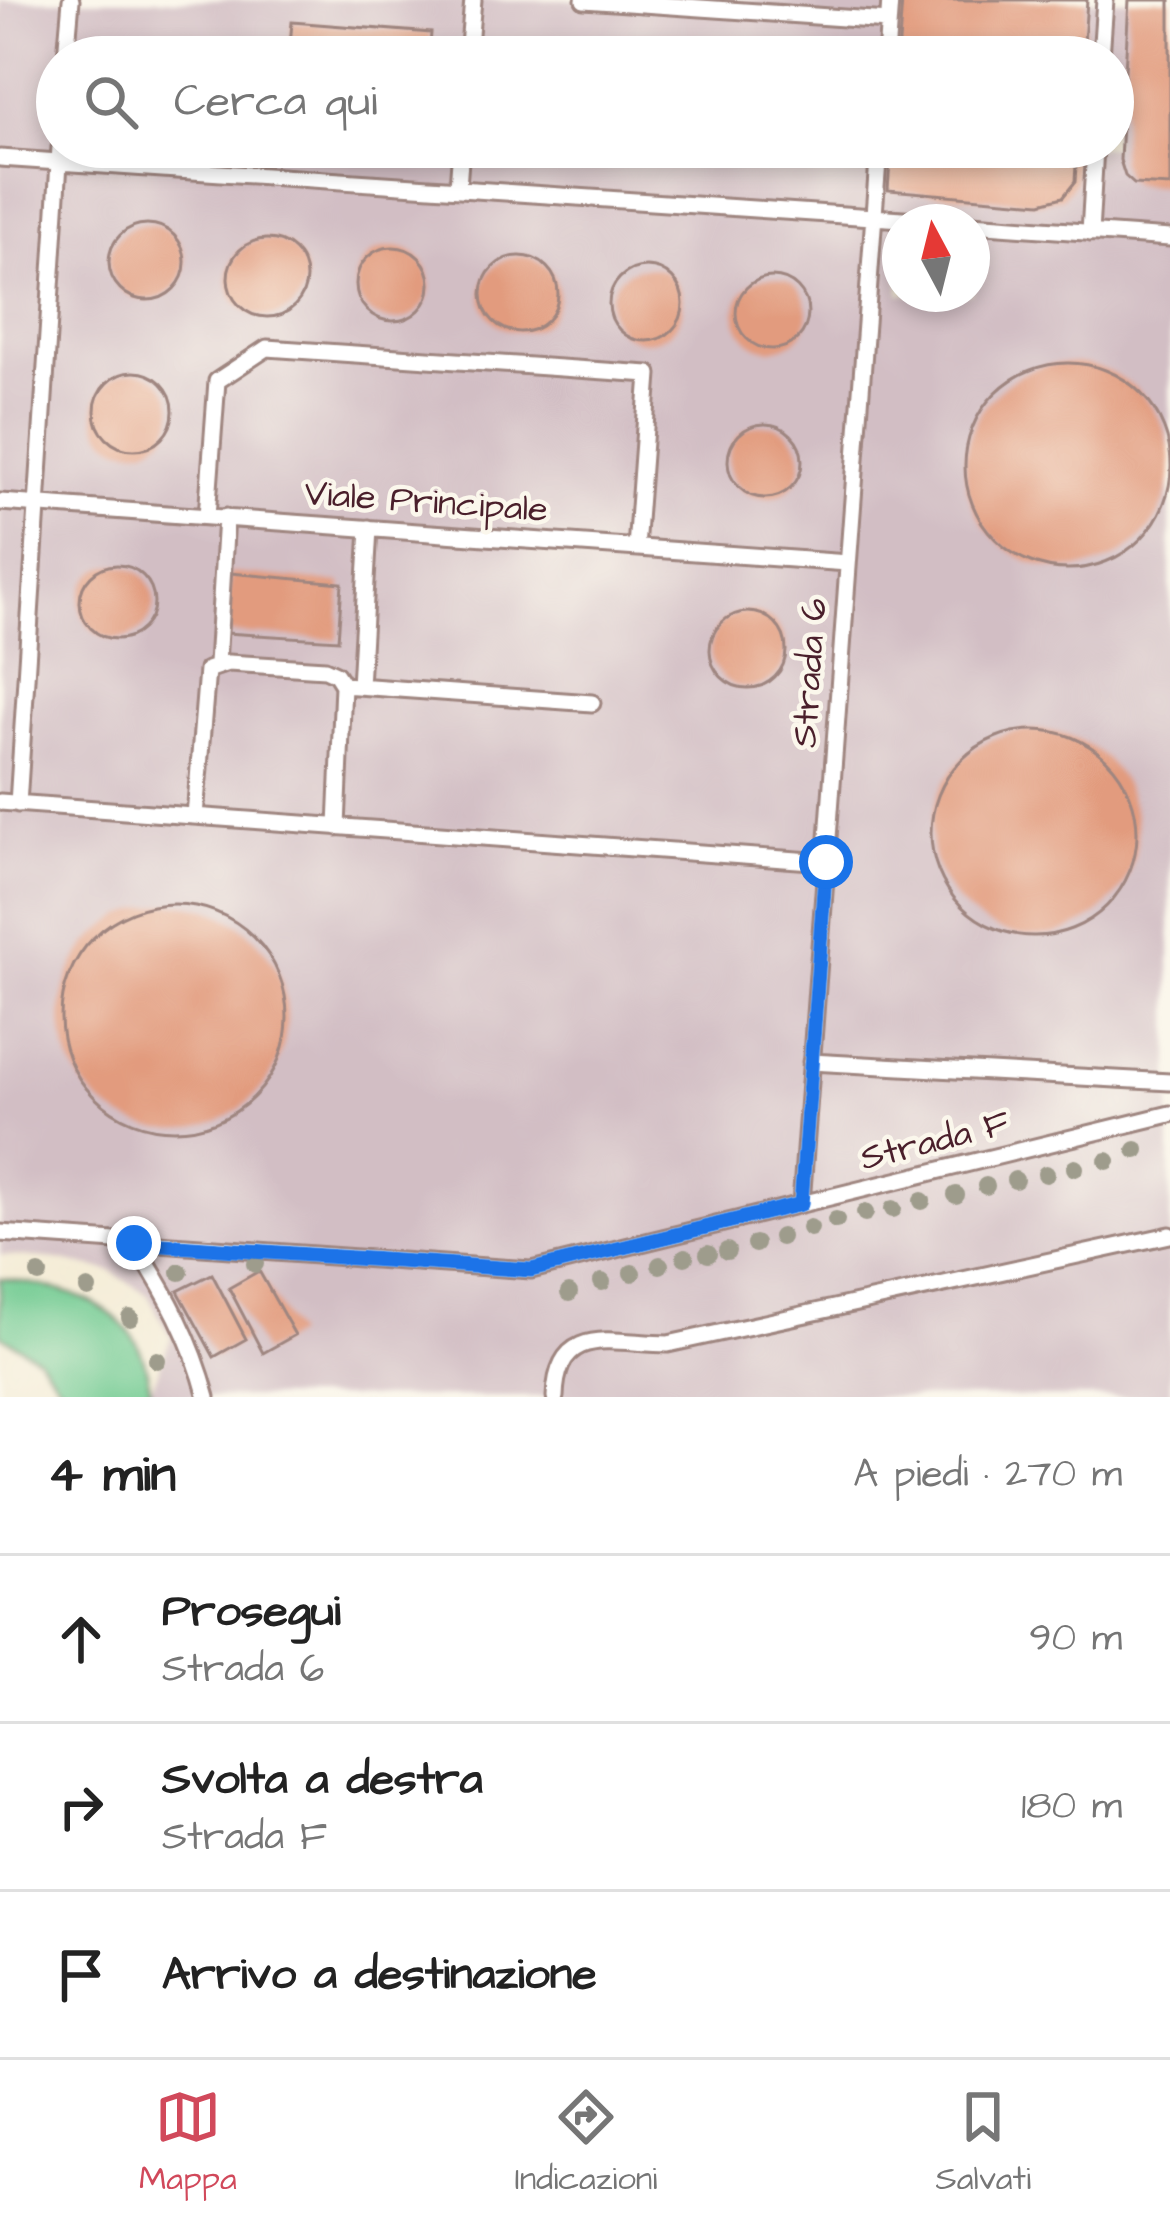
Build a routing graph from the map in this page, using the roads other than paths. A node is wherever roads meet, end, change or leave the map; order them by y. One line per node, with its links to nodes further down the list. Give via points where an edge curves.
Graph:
1 (70, 0): 7 (lane)
2 (473, 0): 8 (lane)
3 (584, 0): 6 (lane)
4 (890, 0): 6 (lane)
5 (1105, 0): 10 (lane)
6 (888, 21): 9 (lane)
7 (68, 36)
8 (470, 36)
9 (887, 36)
10 (1103, 36)
11 (36, 156): 12 (lane)
12 (0, 158)
13 (59, 168): 25 (lane)
14 (222, 168): 18 (lane)
15 (459, 168): 18 (lane)
16 (878, 168): 19 (lane, Strada 6)
17 (1094, 168): 22 (lane)
18 (458, 187): 19 (lane)
19 (874, 217): 20 (lane); 30 (lane, Strada 6)
20 (882, 218)
21 (990, 225): 22 (lane)
22 (1090, 232): 23 (lane)
23 (1170, 238)
24 (0, 502): 25 (lane, Viale Principale)
25 (37, 505): 26 (lane, Viale Principale); 35 (lane)
26 (207, 515): 27 (lane, Viale Principale); 29 (lane, via 217,381 268,348 649,374)
27 (226, 517): 28 (lane, Viale Principale); 31 (lane)
28 (369, 528): 29 (lane, Viale Principale); 32 (lane)
29 (636, 548): 30 (lane, Viale Principale)
30 (848, 563): 38 (lane, Strada 6)
31 (217, 664): 32 (lane, via 325,669); 36 (lane, via 204,675)
32 (351, 686): 33 (lane); 37 (lane)
33 (592, 703)
34 (0, 802): 35 (lane)
35 (18, 804): 36 (lane)
36 (195, 816): 37 (lane)
37 (337, 826): 38 (lane)
38 (826, 862): 39 (lane, Strada 6)
39 (811, 1062): 40 (lane); 42 (lane, Strada 6)
40 (1170, 1082)
41 (1170, 1114): 42 (lane, Strada F)
42 (801, 1204): 45 (lane, Strada F, via 531,1270)
43 (0, 1233): 45 (lane, Strada F)
44 (1170, 1235): 47 (lane, via 668,1344 573,1347 555,1376)
45 (134, 1243): 46 (lane, via 166,1292)
46 (207, 1397)
47 (555, 1397)

